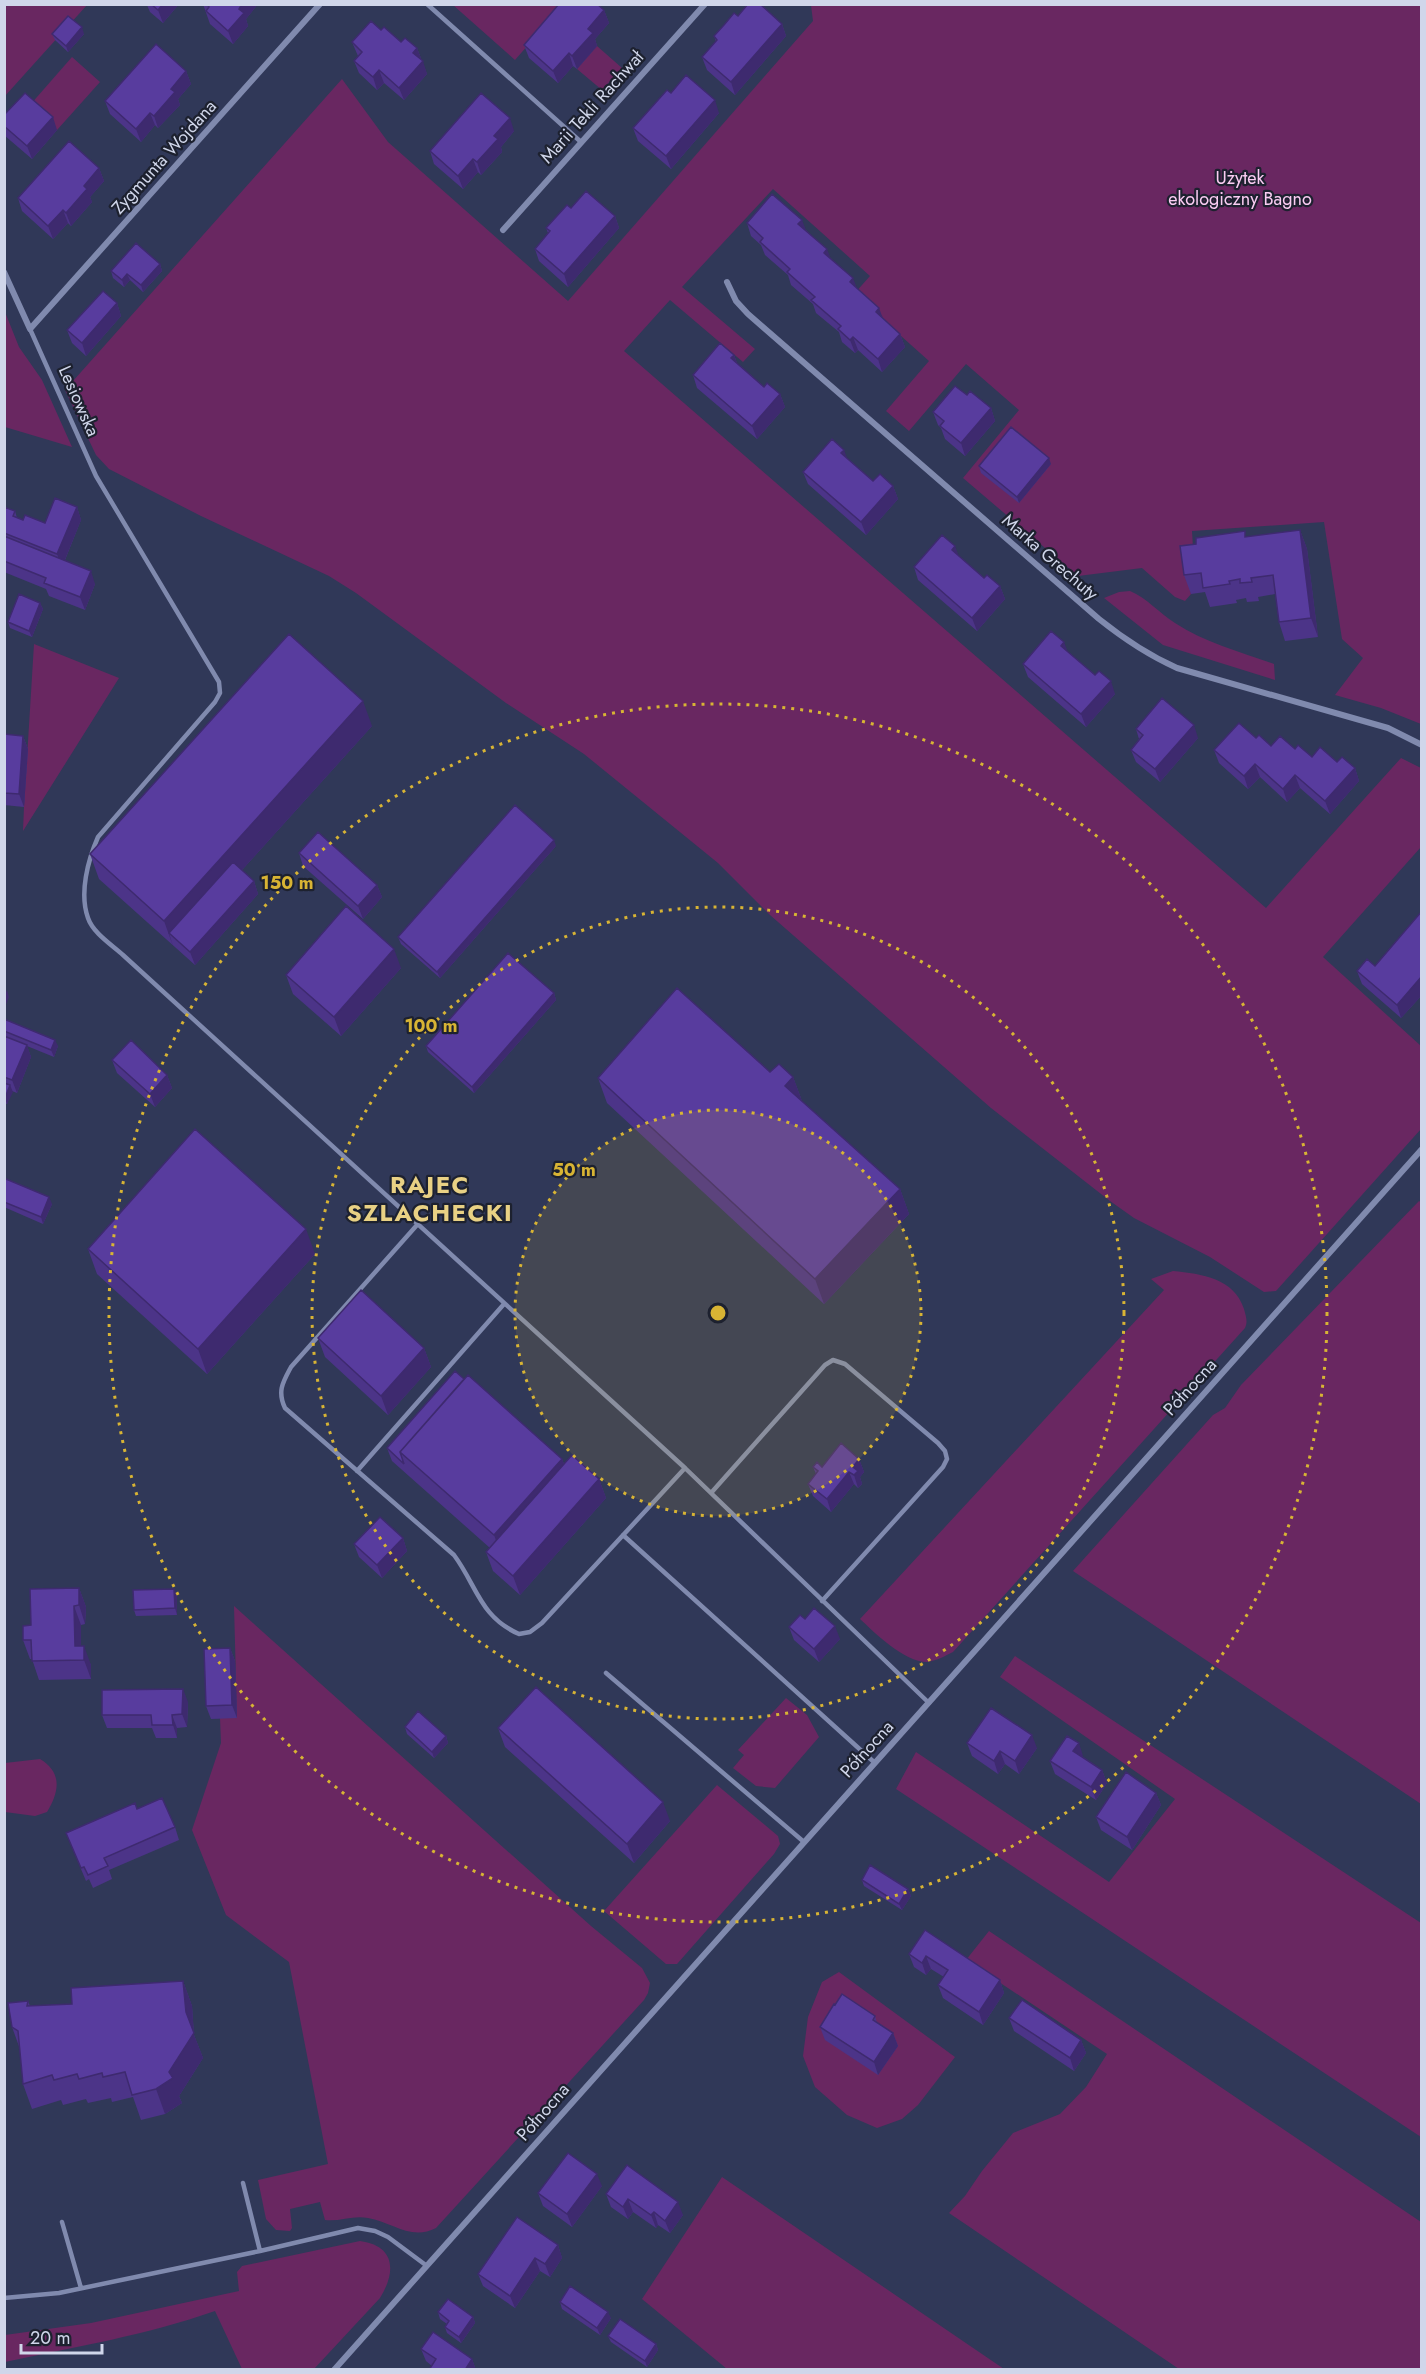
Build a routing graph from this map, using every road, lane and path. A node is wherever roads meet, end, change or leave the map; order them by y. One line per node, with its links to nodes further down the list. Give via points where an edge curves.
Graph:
1 (320, 4): 8 (street, Zygmunta Wojdana)
2 (428, 4): 4 (lane)
3 (705, 4): 4 (street, Marii Tekli Rachwał)
4 (581, 142): 5 (street, Marii Tekli Rachwał)
5 (503, 230)
6 (4, 272): 8 (street, Lesiowska)
7 (727, 282): 9 (street, Marka Grechuty, via 748,314 1127,641 1177,668 1388,728)
8 (30, 329): 11 (lane, Lesiowska, via 96,476 219,682 220,693 98,837 88,860 88,920)
9 (1422, 745)
10 (1422, 1149): 19 (street, Północna)
11 (417, 1225): 12 (lane, Lesiowska); 14 (lane, via 291,1367 280,1397 285,1408)
12 (504, 1304): 13 (lane, Lesiowska); 14 (lane)
13 (685, 1468): 15 (lane, Lesiowska); 16 (lane)
14 (357, 1471): 16 (lane, via 454,1555 483,1606 496,1621 519,1634 542,1623)
15 (711, 1493): 17 (lane, Lesiowska); 17 (lane, via 833,1360 845,1364 938,1443 947,1459 943,1467)
16 (623, 1535): 20 (lane)
17 (822, 1601): 19 (lane, Lesiowska)
18 (606, 1673): 21 (lane)
19 (928, 1703): 20 (street, Północna)
20 (875, 1763): 21 (street, Północna)
21 (804, 1842): 25 (street, Północna)
22 (243, 2183): 24 (lane)
23 (62, 2222): 26 (lane)
24 (260, 2251): 25 (lane, via 358,2228 388,2237); 26 (lane)
25 (427, 2266): 28 (street, Północna)
26 (81, 2288): 27 (lane)
27 (4, 2298)
28 (334, 2370)

